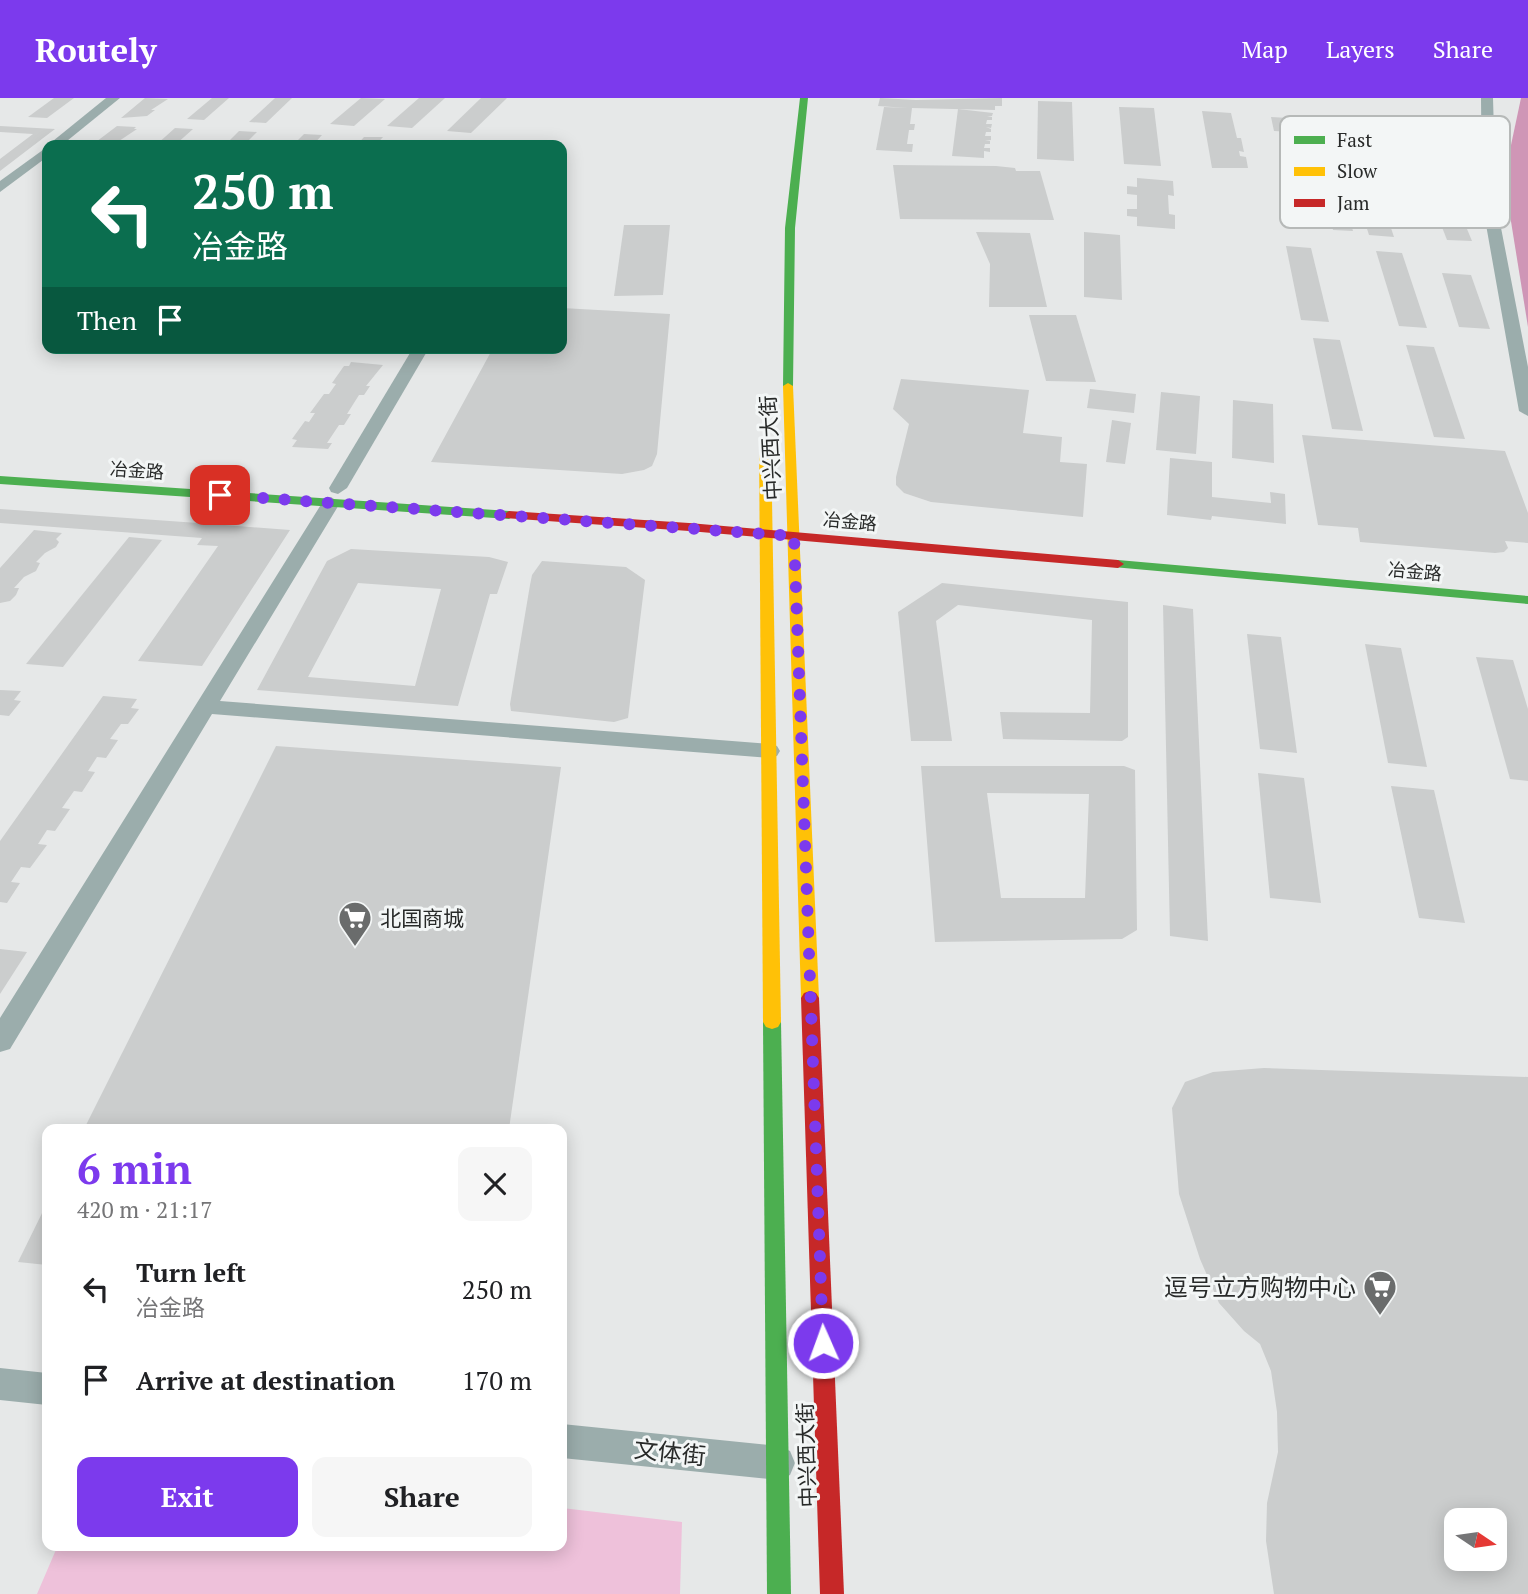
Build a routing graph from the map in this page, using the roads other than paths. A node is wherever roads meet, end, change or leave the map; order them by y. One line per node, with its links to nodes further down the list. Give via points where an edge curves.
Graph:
1 (114, 98): 5 (street)
2 (804, 98): 17 (main road, 中兴西大街, via 788,268 788,397)
3 (1487, 98): 4 (street)
4 (1487, 116)
5 (60, 140)
6 (42, 155): 7 (street)
7 (0, 188)
8 (1494, 228): 10 (street)
9 (417, 354): 14 (street)
10 (1528, 411)
11 (764, 422): 16 (main road, 中兴西大街)
12 (0, 466): 14 (main road, 冶金路)
13 (0, 480): 14 (main road, 冶金路)
14 (334, 496): 15 (main road, 冶金路); 18 (main road, 冶金路); 21 (street)
15 (536, 500)
16 (760, 512): 17 (main road, 冶金路); 18 (main road, 中兴西大街)
17 (800, 515): 19 (main road, 中兴西大街)
18 (767, 533): 19 (main road, 冶金路); 22 (main road, 中兴西大街)
19 (794, 536): 20 (main road, 冶金路); 29 (main road, 中兴西大街)
20 (1528, 600)
21 (206, 706): 22 (street); 23 (street)
22 (769, 751): 27 (main road, 中兴西大街)
23 (0, 1041)
24 (0, 1384): 25 (street)
25 (42, 1388)
26 (567, 1442): 27 (street, 文体街)
27 (778, 1463): 28 (main road, 中兴西大街)
28 (779, 1594)
29 (832, 1594)

